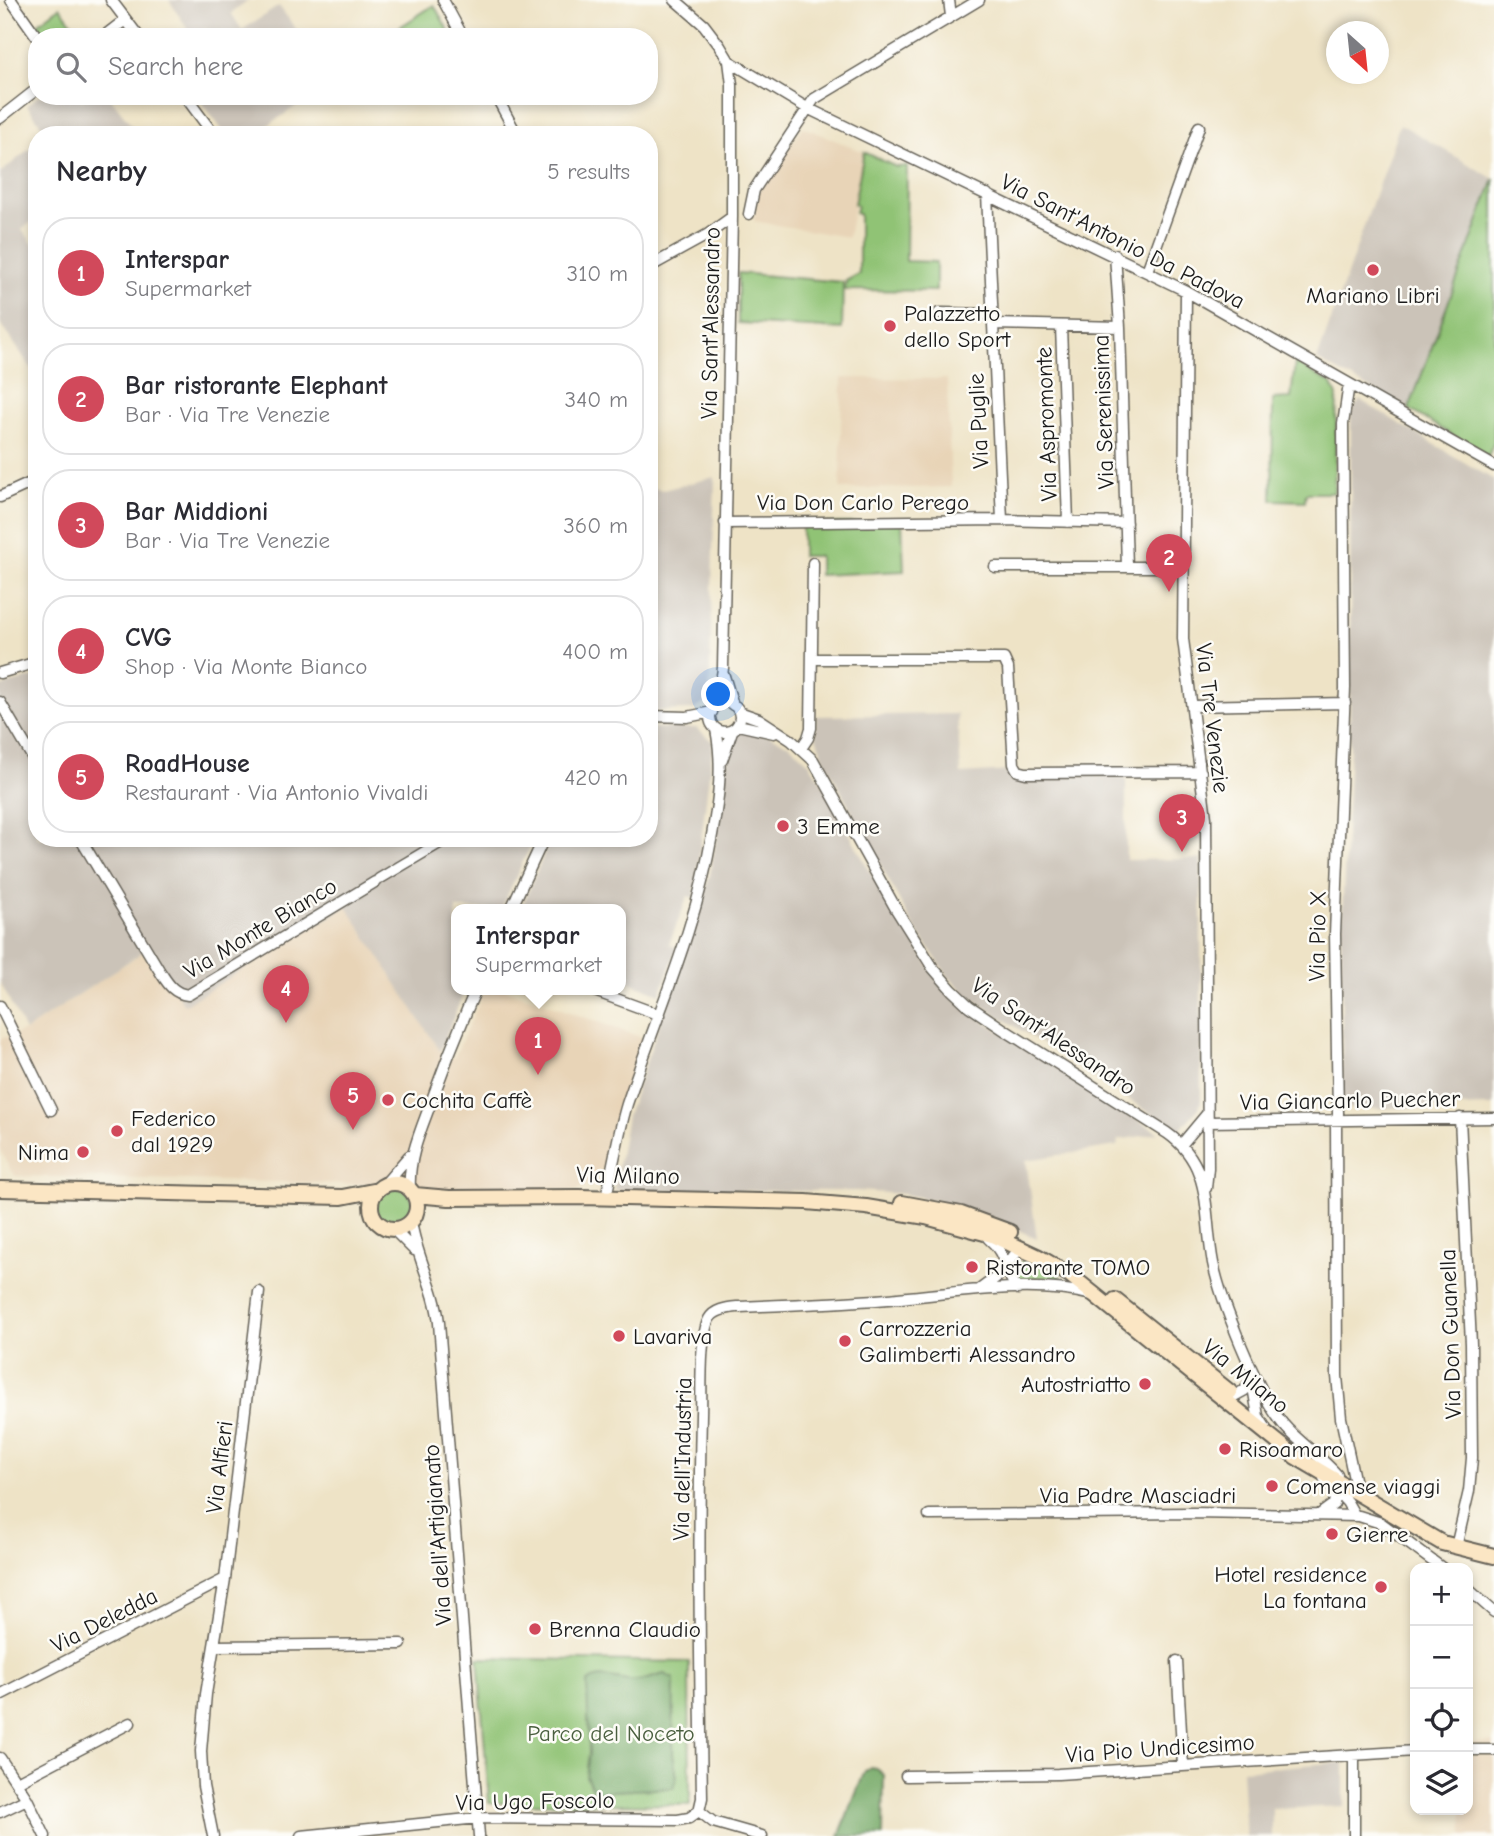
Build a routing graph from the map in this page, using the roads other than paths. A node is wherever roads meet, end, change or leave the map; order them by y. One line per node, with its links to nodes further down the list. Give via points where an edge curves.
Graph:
1 (10, 0): 9 (street)
2 (443, 0): 12 (street)
3 (676, 0): 13 (street, via 704,25)
4 (949, 0): 7 (street)
5 (979, 0): 7 (street)
6 (114, 1): 8 (street)
7 (951, 16): 17 (street, via 819,95)
8 (125, 20): 10 (street); 11 (street)
9 (30, 28)
10 (115, 28)
11 (132, 28)
12 (458, 28)
13 (729, 61): 17 (street, Via Sant'Antonio Da Padova); 24 (street, Via Sant'Alessandro)
14 (28, 96): 18 (street)
15 (191, 105): 19 (street)
16 (501, 105): 20 (street)
17 (807, 108): 22 (street, Via Sant'Antonio Da Padova); 23 (street, via 754,190)
18 (0, 118)
19 (207, 126)
20 (512, 126)
21 (1199, 127): 29 (street)
22 (987, 194): 27 (street, Via Sant'Antonio Da Padova); 32 (street, Via Puglie)
23 (750, 214)
24 (732, 217): 25 (street); 26 (street, Via Sant'Alessandro)
25 (707, 234): 26 (street); 28 (street)
26 (732, 234): 41 (street, Via Sant'Alessandro)
27 (1115, 255): 29 (street, Via Sant'Antonio Da Padova); 34 (street, Via Serenissima)
28 (658, 262)
29 (1147, 271): 30 (street, Via Sant'Antonio Da Padova)
30 (1186, 291): 35 (street, Via Sant'Antonio Da Padova); 46 (street, Via Tre Venezie)
31 (939, 313): 32 (street)
32 (993, 319): 33 (street); 39 (street, Via Puglie)
33 (1061, 326): 34 (street); 40 (street, Via Aspromonte)
34 (1120, 327): 42 (street, Via Serenissima)
35 (1349, 384): 36 (street, Via Sant'Antonio Da Padova); 52 (street, Via Pio X, via 1343,424)
36 (1494, 466)
37 (28, 484): 38 (street)
38 (0, 497)
39 (1002, 520): 40 (street, Via Don Carlo Perego); 41 (street, Via Don Carlo Perego)
40 (1068, 522): 42 (street, Via Don Carlo Perego)
41 (725, 523): 49 (street, Via Sant'Alessandro)
42 (1126, 523): 45 (street, Via Serenissima)
43 (813, 563): 47 (street)
44 (995, 566): 45 (street)
45 (1127, 567): 46 (street)
46 (1183, 567): 53 (street, Via Tre Venezie, via 1183,639)
47 (813, 659): 59 (street, via 811,731); 62 (street, via 1004,659 1018,771)
48 (28, 665): 50 (street)
49 (723, 668): 54 (street, Via Sant'Alessandro); 56 (street, Via Sant'Alessandro)
50 (0, 673)
51 (0, 702): 60 (street)
52 (1345, 703): 53 (street); 75 (street, Via Pio X, via 1335,934)
53 (1192, 706): 62 (street, Via Tre Venezie)
54 (736, 708): 56 (street, via 725,702); 57 (street); 58 (street, Via Sant'Alessandro)
55 (658, 716): 56 (street)
56 (714, 716): 57 (street, Via Sant'Alessandro, via 723,732); 61 (street, Via Sant'Alessandro)
57 (735, 728): 58 (street, Via Sant'Alessandro, via 769,731); 61 (street)
58 (791, 740): 59 (street, Via Sant'Alessandro)
59 (802, 747): 77 (street, Via Sant'Alessandro, via 903,922 952,990 987,1018)
60 (28, 750)
61 (721, 764): 70 (street, via 701,893)
62 (1201, 772): 72 (street, Via Tre Venezie, via 1206,818)
63 (85, 847): 64 (street, Via Monte Bianco, via 171,989 188,995)
64 (433, 847)
65 (540, 847): 66 (street)
66 (513, 904)
67 (473, 995): 78 (street)
68 (605, 995): 70 (street)
69 (0, 1006): 71 (street)
70 (660, 1015): 84 (street, via 626,1106)
71 (51, 1110)
72 (1207, 1118): 75 (street, Via Giancarlo Puecher); 76 (street, Via Tre Venezie); 77 (street)
73 (1460, 1118): 74 (street, Via Giancarlo Puecher); 75 (street, Via Giancarlo Puecher); 111 (street, Via Don Guanella, via 1471,1345 1471,1481)
74 (1494, 1118)
75 (1336, 1120): 106 (street, Via Pio X, via 1337,1382)
76 (1208, 1138): 77 (street, via 1198,1149); 82 (street, Via Tre Venezie)
77 (1184, 1146): 82 (street)
78 (414, 1150): 79 (street); 81 (street)
79 (381, 1187): 81 (main road, via 393,1183); 83 (main road); 87 (main road, via 373,1198)
80 (0, 1189): 83 (main road)
81 (412, 1192): 85 (main road, Via Milano); 88 (main road, via 417,1204)
82 (1205, 1192): 100 (street, via 1215,1274)
83 (342, 1197): 87 (main road)
84 (606, 1197): 85 (main road, Via Milano); 86 (main road, Via Milano)
85 (449, 1198): 88 (main road)
86 (806, 1202): 90 (main road, Via Milano, via 901,1212); 93 (main road, Via Milano, via 865,1200 940,1209 1003,1229)
87 (374, 1216): 89 (main road)
88 (411, 1221): 89 (main road); 92 (street, Via dell'Artigianato)
89 (392, 1228): 92 (street, Via dell'Artigianato)
90 (976, 1230): 91 (main road, Via Milano); 94 (street, via 998,1246)
91 (1023, 1248): 93 (main road, Via Milano); 93 (street); 94 (street)
92 (417, 1253): 133 (street, Via dell'Artigianato, via 434,1297 440,1330)
93 (1065, 1265): 97 (street); 99 (main road, Via Milano); 101 (main road, Via Milano)
94 (1007, 1266): 95 (street); 96 (street)
95 (1018, 1289): 96 (street); 97 (street)
96 (979, 1290): 131 (street, Via dell'Industria, via 737,1307 717,1312 709,1320 701,1436)
97 (1052, 1290): 99 (street)
98 (258, 1292): 114 (street, Via Alfieri)
99 (1097, 1297): 103 (main road, Via Milano)
100 (1253, 1377): 101 (street, via 1245,1390); 102 (street); 105 (street, via 1282,1423)
101 (1234, 1396): 102 (main road, Via Milano)
102 (1258, 1416): 103 (street); 105 (main road, Via Milano)
103 (1296, 1457): 104 (main road, Via Milano)
104 (1310, 1466): 105 (street); 107 (main road, Via Milano)
105 (1337, 1482): 106 (main road, Via Milano); 109 (street, via 1335,1504); 110 (street)
106 (1356, 1488): 107 (main road, Via Milano)
107 (1385, 1508): 111 (main road)
108 (929, 1515): 109 (street, Via Padre Masciadri)
109 (1319, 1515): 110 (street, Via Padre Masciadri)
110 (1351, 1516): 113 (street, Via Padre Masciadri, via 1381,1523)
111 (1456, 1547): 112 (main road)
112 (1494, 1556)
113 (1435, 1563)
114 (225, 1579): 118 (street, Via Alfieri); 120 (street, Via Deledda)
115 (1473, 1593): 116 (street)
116 (1494, 1612)
117 (401, 1644): 118 (street)
118 (214, 1646): 135 (street, Via Alfieri, via 201,1751)
119 (1177, 1661): 127 (street)
120 (0, 1695)
121 (130, 1723): 129 (street)
122 (1473, 1750): 123 (street)
123 (1494, 1750)
124 (1410, 1751): 125 (street, Via Pio Undicesimo)
125 (1354, 1755): 127 (street, Via Pio Undicesimo); 139 (street)
126 (0, 1758): 129 (street)
127 (1183, 1766): 128 (street, Via Pio Undicesimo, via 1018,1776)
128 (906, 1776)
129 (17, 1782): 130 (street)
130 (27, 1799): 132 (street); 134 (street)
131 (699, 1811): 133 (street, Via Ugo Foscolo, via 678,1820); 138 (street, via 713,1822)
132 (0, 1812)
133 (478, 1818): 136 (street, Via Ugo Foscolo); 137 (street, Via dell'Artigianato)
134 (44, 1836)
135 (213, 1836)
136 (300, 1836)
137 (479, 1836)
138 (762, 1836)
139 (1354, 1836)

